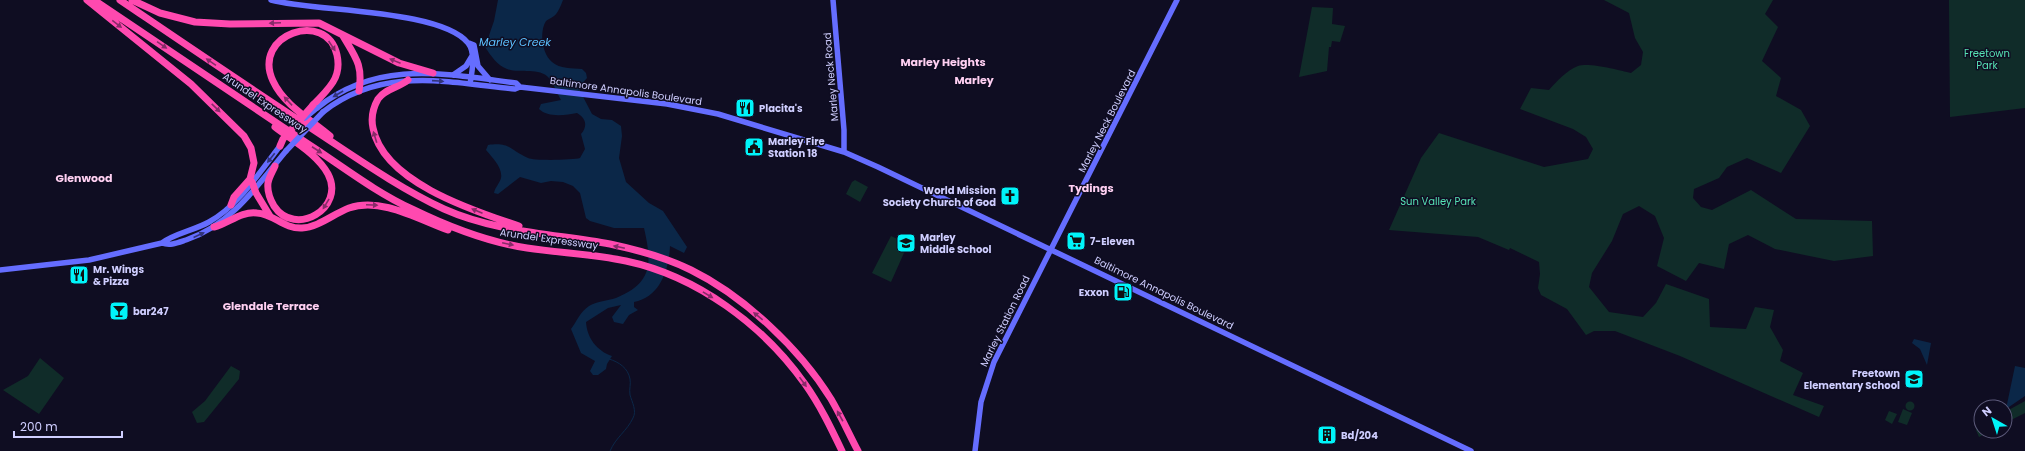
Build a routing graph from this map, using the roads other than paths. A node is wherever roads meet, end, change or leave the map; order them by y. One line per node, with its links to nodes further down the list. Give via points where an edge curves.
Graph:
1 (86, 0): 26 (highway, one-way to 26, via 191,84 244,136 251,148 254,163 250,179 234,197)
2 (94, 0): 20 (highway, Arundel Expressway, one-way to 20)
3 (120, 0): 21 (highway, Arundel Expressway, one-way to 3)
4 (132, 0): 8 (highway, one-way to 4, via 319,23 195,22 160,13)
5 (271, 0): 9 (main road, via 423,20 451,30)
6 (833, 0): 23 (main road, Marley Neck Road)
7 (1177, 0): 32 (main road, Marley Neck Boulevard)
8 (342, 34): 11 (highway, one-way to 8, via 398,63); 16 (highway, via 357,59)
9 (469, 43): 10 (main road); 14 (main road, via 474,45 478,66)
10 (472, 56): 12 (main road, via 466,66); 15 (main road)
11 (432, 74): 12 (main road, Baltimore Annapolis Boulevard); 16 (main road, Baltimore Annapolis Boulevard, via 393,75)
12 (453, 75): 15 (main road, Baltimore Annapolis Boulevard)
13 (408, 80): 15 (main road, Baltimore Annapolis Boulevard, one-way to 15); 18 (main road, Baltimore Annapolis Boulevard); 29 (highway, one-way to 13, via 478,212 442,195 405,174 385,156 374,137 372,115 375,105 386,92)
14 (490, 80): 15 (main road, Baltimore Annapolis Boulevard); 17 (main road, Baltimore Annapolis Boulevard, via 516,83)
15 (470, 81): 17 (main road, Baltimore Annapolis Boulevard, via 515,89)
16 (360, 83): 18 (highway); 19 (main road, Baltimore Annapolis Boulevard, one-way to 19)
17 (520, 87): 23 (main road, Baltimore Annapolis Boulevard, via 667,104 718,114)
18 (359, 91): 22 (main road, Baltimore Annapolis Boulevard, bridge, via 339,100 323,112)
19 (315, 106): 21 (highway, one-way to 19, via 291,104 279,91 271,76 272,51 282,38 296,31 312,31 323,36 336,52 338,66 334,81); 22 (highway, bridge, via 283,138)
20 (261, 113): 24 (highway, one-way to 24, via 265,120 314,158 328,175 331,193 322,211 308,219 297,220 276,209 268,192 268,183); 30 (highway, Arundel Expressway, one-way to 30, via 396,201)
21 (337, 145): 29 (highway, Arundel Expressway, via 404,188 446,210 503,227)
22 (283, 149): 24 (main road, Baltimore Annapolis Boulevard); 25 (main road, Baltimore Annapolis Boulevard, one-way to 25)
23 (844, 152): 32 (main road, Baltimore Annapolis Boulevard)
24 (275, 166): 25 (main road, Baltimore Annapolis Boulevard)
25 (253, 186): 26 (main road, Baltimore Annapolis Boulevard); 27 (highway); 28 (main road, Baltimore Annapolis Boulevard, via 237,209)
26 (231, 205): 31 (main road, Baltimore Annapolis Boulevard, via 210,222)
27 (270, 216): 28 (highway, via 245,214); 30 (highway, one-way to 30, via 293,228 304,228 314,226 354,207 373,205 390,208 469,238)
28 (214, 227): 31 (main road, Baltimore Annapolis Boulevard, one-way to 28, via 168,246 182,242)
29 (540, 234): 35 (highway, Arundel Expressway, one-way to 29, via 815,377 766,323 736,298 676,263 643,252)
30 (476, 236): 34 (highway, Arundel Expressway, one-way to 34, via 528,248 640,264 673,277 722,304 749,323 786,359 810,392)
31 (162, 243): 33 (main road, Baltimore Annapolis Boulevard, via 89,260)
32 (1052, 249): 36 (main road, Marley Station Road, via 994,362 981,402); 37 (main road, Baltimore Annapolis Boulevard, via 1273,358)
33 (0, 270)
34 (842, 451)
35 (858, 451)
36 (975, 451)
37 (1471, 451)

